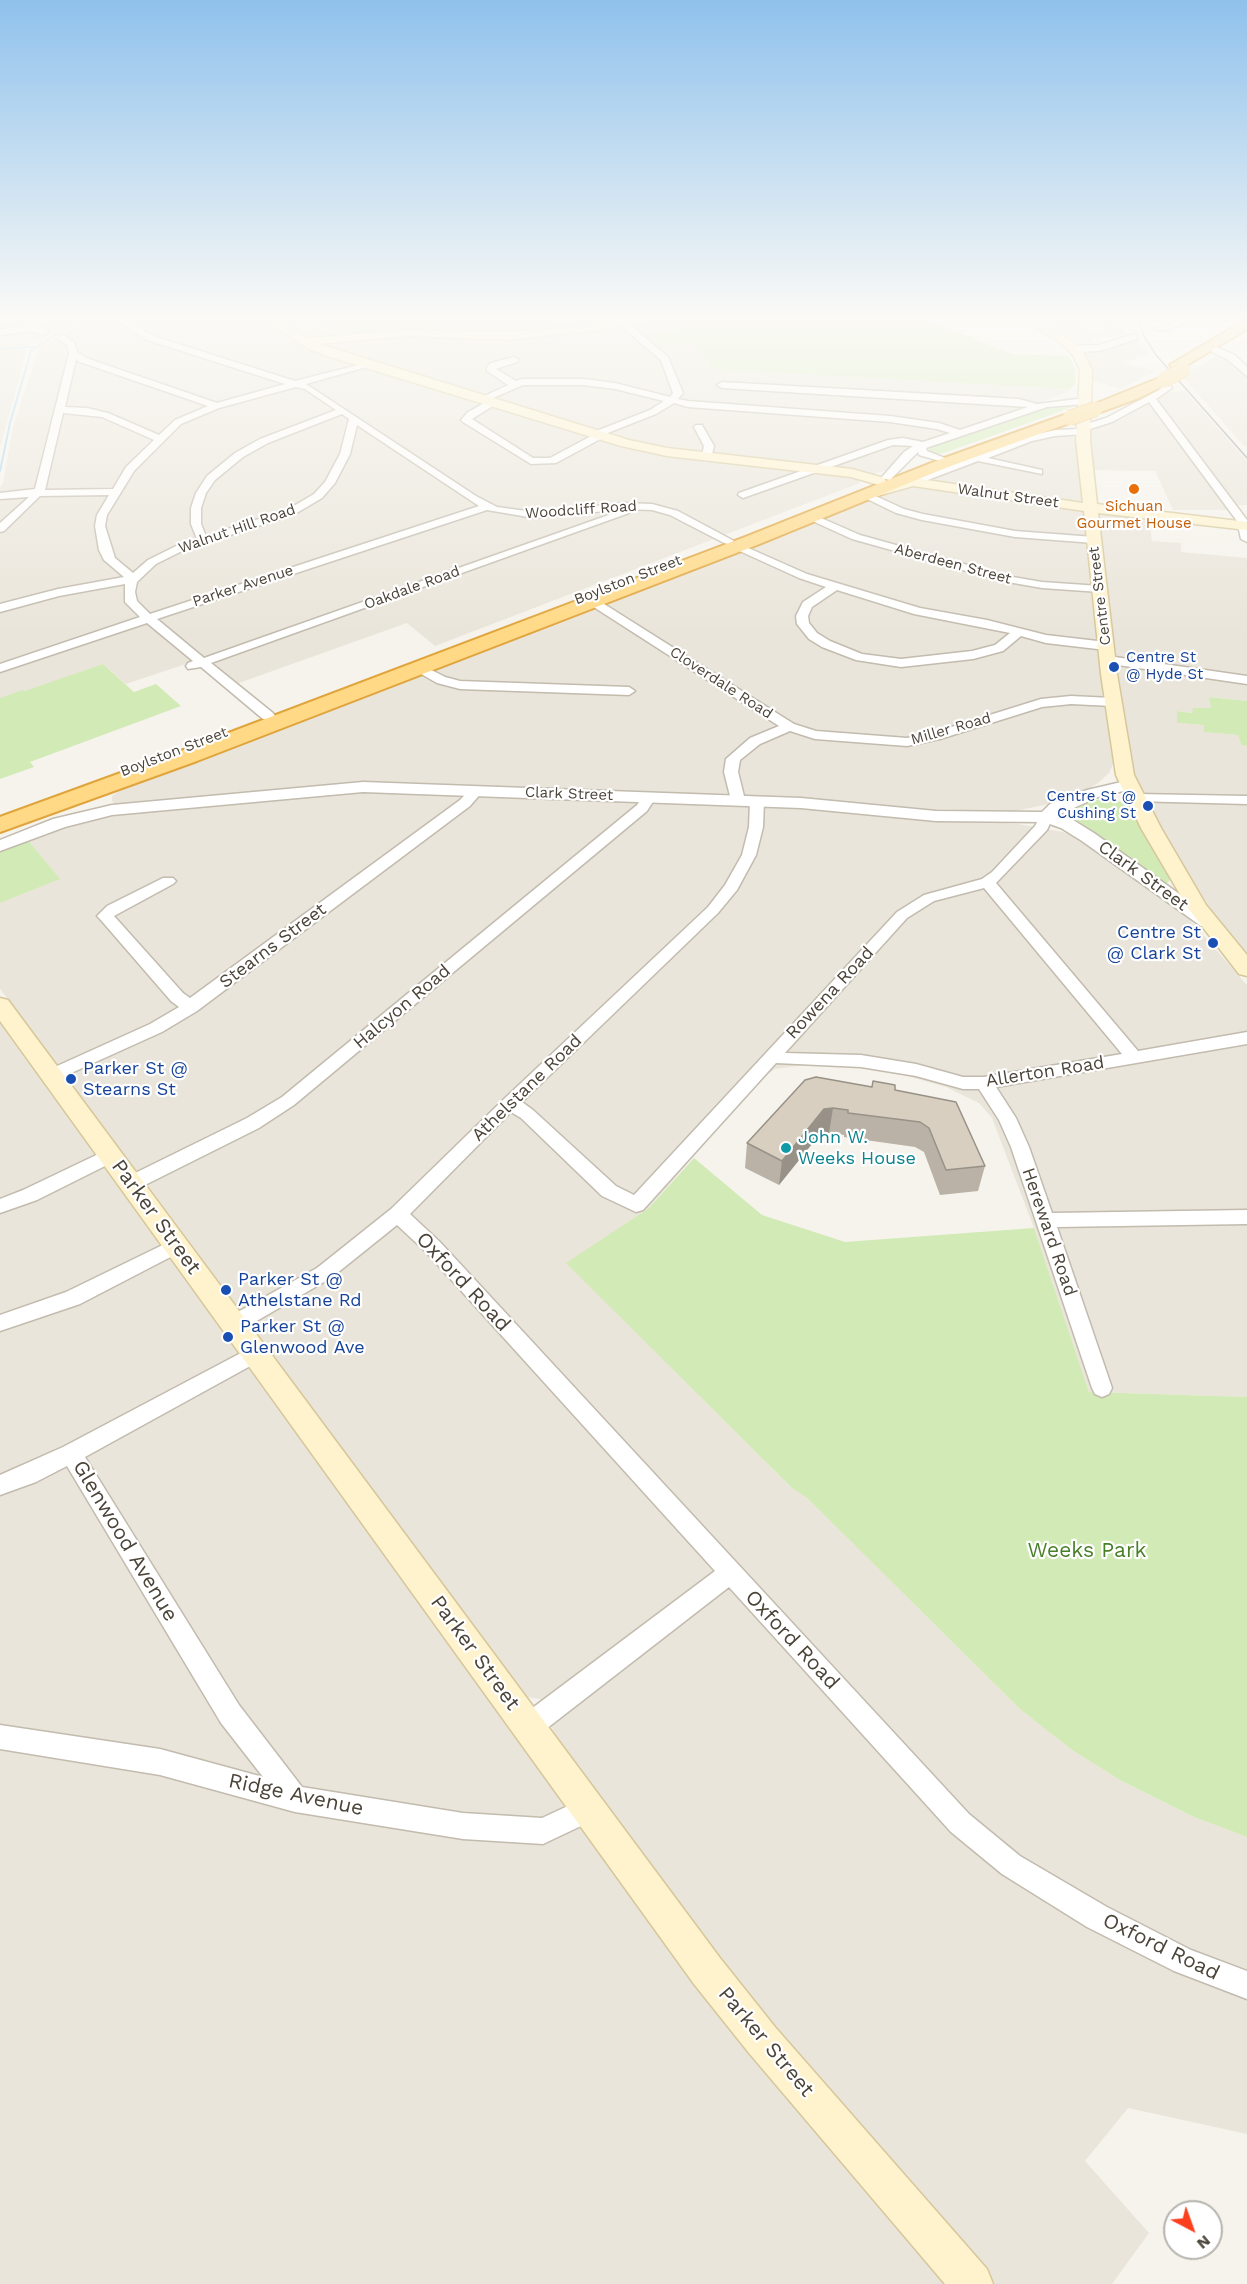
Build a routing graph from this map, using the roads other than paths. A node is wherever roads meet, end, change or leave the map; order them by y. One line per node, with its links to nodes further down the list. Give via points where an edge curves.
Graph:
1 (57, 422): 30 (street)
2 (120, 422): 20 (street)
3 (180, 422): 20 (street)
4 (314, 422): 43 (street, via 264,441 211,478 196,508 196,524)
5 (353, 422): 43 (street, Walnut Hill Road, via 345,454 330,483 318,496 291,512)
6 (358, 422): 35 (street, Woodcliff Road)
7 (469, 422): 19 (street, via 544,469 553,470 559,467 558,458)
8 (555, 422): 19 (main road)
9 (632, 422): 19 (street)
10 (923, 422): 18 (street, via 945,424)
11 (994, 422): 18 (street)
12 (1061, 422): 23 (highway, Boylston Street)
13 (1064, 422): 32 (highway, Boylston Street)
14 (1071, 422): 24 (street, via 1046,435)
15 (1083, 422): 36 (main road, Centre Street)
16 (1167, 422): 41 (street)
17 (699, 427): 22 (street, via 709,446)
18 (960, 433): 21 (street)
19 (599, 435): 22 (main road, via 650,449)
20 (160, 439): 29 (street)
21 (922, 446): 23 (street, via 923,453); 25 (street, via 892,442); 27 (street, via 910,452)
22 (707, 456): 25 (main road)
23 (940, 458): 27 (highway, Boylston Street)
24 (976, 458): 26 (street); 28 (street)
25 (817, 468): 27 (main road); 31 (street)
26 (1038, 472)
27 (883, 480): 44 (highway, Boylston Street)
28 (913, 482): 32 (main road); 36 (main road, Walnut Street)
29 (114, 492): 30 (street); 45 (street, via 102,515 101,537 110,560)
30 (38, 493): 33 (street); 40 (street)
31 (743, 495)
32 (867, 495): 38 (highway, Boylston Street); 42 (street, via 922,517 1015,534)
33 (0, 496)
34 (632, 506): 37 (street, Woodcliff Road); 39 (street, Oakdale Road, via 625,513); 44 (street, Woodcliff Road, via 670,511)
35 (487, 507): 37 (street, Woodcliff Road, via 519,514); 50 (street, Parker Avenue)
36 (1090, 508): 41 (main road, Walnut Street); 42 (main road, Centre Street)
37 (567, 512): 39 (street)
38 (812, 517): 44 (highway, Boylston Street); 47 (street, Aberdeen Street, via 862,540 1006,579)
39 (586, 527): 53 (street, Oakdale Road)
40 (0, 529)
41 (1246, 530)
42 (1094, 540): 47 (main road, Centre Street)
43 (203, 541): 45 (street, Walnut Hill Road, via 166,554)
44 (733, 543): 46 (street, Woodcliff Road, via 775,565); 48 (highway, Boylston Street); 59 (highway, Boylston Street)
45 (133, 579): 49 (street); 50 (street, via 131,602)
46 (835, 586): 51 (street, Woodcliff Road, via 927,614); 51 (street, via 807,605 803,624 819,641 860,657 910,662 982,654 1004,645)
47 (1100, 589): 52 (main road, Centre Street)
48 (593, 601): 55 (highway, Boylston Street); 60 (street, Cloverdale Road)
49 (0, 608)
50 (148, 618): 53 (street); 54 (street, Parker Avenue)
51 (1018, 632): 52 (street, Woodcliff Road)
52 (1107, 653): 56 (street, Woodcliff Road); 58 (main road, Centre Street)
53 (196, 665): 59 (street)
54 (0, 668)
55 (420, 668): 57 (street, via 447,682 467,686); 61 (highway, Boylston Street)
56 (1247, 680)
57 (629, 691)
58 (1112, 702): 60 (street, Miller Road, via 1041,703 908,742 828,737); 63 (main road, Centre Street, via 1122,764)
59 (268, 717): 61 (highway, Boylston Street)
60 (789, 727): 65 (street, Cloverdale Road, via 755,741 733,759 731,772)
61 (135, 772): 68 (highway); 69 (highway); 70 (highway, Boylston Street); 72 (highway, Boylston Street)
62 (476, 791): 64 (street, Clark Street); 69 (street, Clark Street, via 342,788 156,804); 79 (street, Stearns Street)
63 (1133, 792): 66 (street); 71 (street, via 1093,793 1056,808); 76 (main road, Centre Street)
64 (649, 797): 65 (street, Clark Street); 87 (street, Halcyon Road, via 642,808 288,1101 253,1123)
65 (738, 800): 67 (street, Clark Street)
66 (1247, 800)
67 (757, 801): 71 (street, Clark Street, via 936,816); 85 (street, Athelstane Road, via 752,847 727,895)
68 (0, 804)
69 (93, 814): 73 (street)
70 (0, 816)
71 (1046, 817): 75 (street, Rowena Road, via 1021,851); 76 (street, Clark Street, via 1067,824 1098,843)
72 (0, 825)
73 (0, 846)
74 (168, 881): 79 (street, via 105,916)
75 (987, 882): 81 (street, Rowena Road, via 937,895 908,910); 82 (street)
76 (1207, 922): 77 (main road, Centre Street)
77 (1247, 969)
78 (0, 1005): 83 (main road, Parker Street)
79 (190, 1007): 83 (street, Stearns Street, via 156,1028)
80 (1247, 1038): 82 (street, Allerton Road)
81 (772, 1056): 84 (street, Allerton Road, via 861,1061 963,1083); 85 (street, Rowena Road, via 636,1205 609,1191 527,1114)
82 (1134, 1058): 84 (street, Allerton Road)
83 (52, 1075): 86 (main road, Parker Street)
84 (984, 1083): 91 (street, Hereward Road, via 1011,1126)
85 (510, 1103): 89 (street, Athelstane Road)
86 (111, 1155): 87 (main road, Parker Street); 88 (street)
87 (132, 1183): 92 (main road, Parker Street)
88 (0, 1206)
89 (398, 1214): 94 (street, Athelstane Road, via 324,1273); 99 (street, Oxford Road, via 433,1247)
90 (1247, 1217): 91 (street)
91 (1045, 1221): 96 (street, Hereward Road)
92 (177, 1245): 93 (street, via 73,1299); 94 (main road, Parker Street)
93 (0, 1323)
94 (234, 1324): 95 (main road, Parker Street)
95 (256, 1353): 97 (street, Glenwood Avenue); 100 (main road, Parker Street)
96 (1102, 1388)
97 (71, 1454): 98 (street); 102 (street, Glenwood Avenue, via 230,1714)
98 (0, 1485)
99 (730, 1573): 100 (street); 104 (street, Oxford Road, via 940,1802 985,1845 1040,1883 1123,1931 1213,1974)
100 (528, 1727): 103 (main road, Parker Street)
101 (0, 1737): 102 (street, Ridge Avenue, via 160,1762)
102 (295, 1799): 103 (street, Ridge Avenue, via 463,1826 543,1831)
103 (589, 1809): 105 (main road, Parker Street, via 742,2016)
104 (1247, 1985)
105 (972, 2284)

